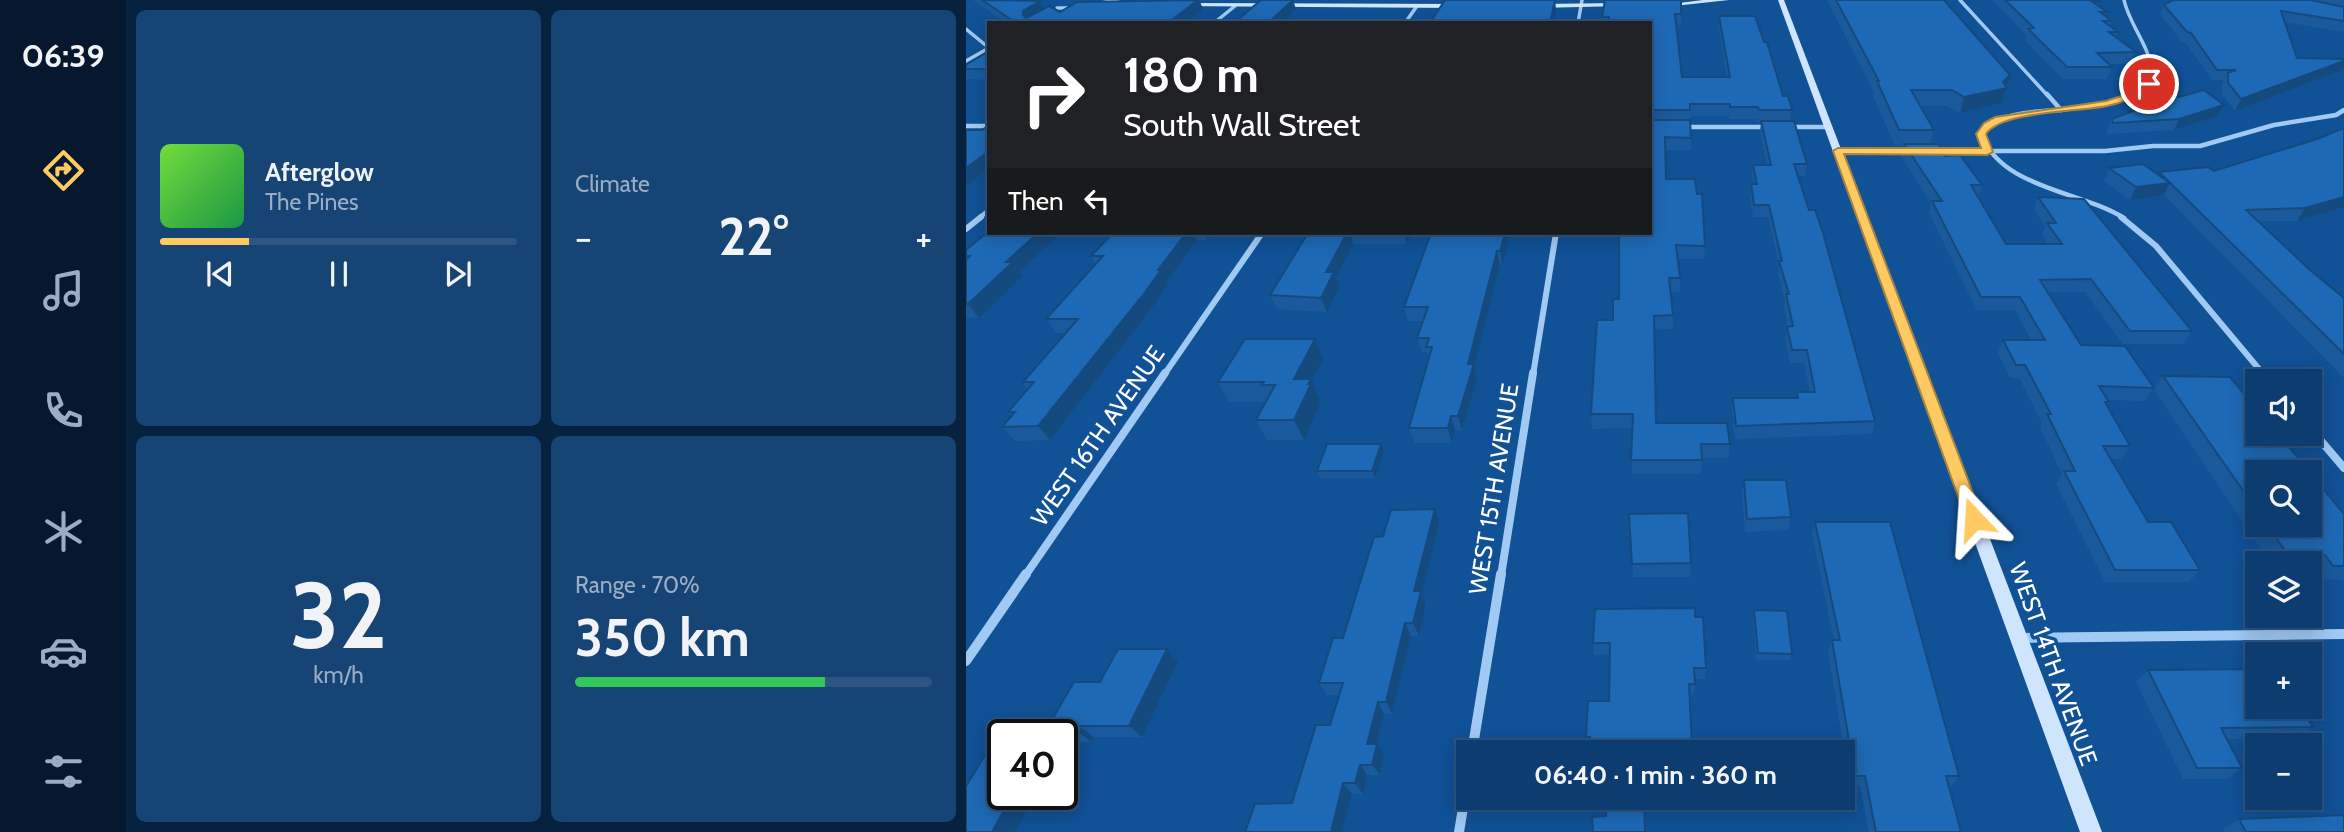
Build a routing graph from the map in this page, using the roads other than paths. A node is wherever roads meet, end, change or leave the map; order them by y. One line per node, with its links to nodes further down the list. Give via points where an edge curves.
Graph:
1 (1071, 0): 17 (street)
2 (1726, 0): 12 (street)
3 (1781, 0): 34 (street, WEST 14TH AVENUE)
4 (1960, 0): 27 (street)
5 (2124, 0): 27 (street, via 2127,19 2153,68 2149,84 2107,103)
6 (1374, 3): 13 (street); 14 (street)
7 (1582, 3): 11 (street); 16 (street); 22 (street)
8 (1105, 4): 9 (street)
9 (1132, 5)
10 (1176, 5): 13 (street)
11 (1627, 5)
12 (1653, 5)
13 (1235, 6): 20 (street)
14 (1417, 6): 15 (street); 21 (street)
15 (1468, 6)
16 (1533, 6)
17 (1057, 8): 18 (street); 19 (street)
18 (1082, 8)
19 (1049, 13)
20 (1216, 21)
21 (1406, 21)
22 (1578, 21)
23 (966, 29): 24 (street)
24 (987, 46)
25 (987, 49): 26 (street)
26 (966, 61)
27 (2061, 110): 38 (street, via 1987,125 1981,134)
28 (2344, 110): 38 (street, via 2211,145)
29 (966, 126): 30 (street)
30 (987, 126)
31 (1677, 127): 32 (street)
32 (1771, 127)
33 (1785, 127): 34 (street)
34 (1829, 127): 35 (street, WEST 14TH AVENUE)
35 (1838, 151): 36 (street); 47 (street, WEST 14TH AVENUE)
36 (1914, 151)
37 (1928, 151): 38 (street)
38 (1987, 152): 43 (street, via 2005,167 2107,209 2144,232)
39 (987, 212): 40 (street)
40 (966, 229)
41 (1261, 235): 48 (street, WEST 16TH AVENUE)
42 (1556, 235): 49 (street, WEST 15TH AVENUE)
43 (2259, 369)
44 (2322, 442): 45 (street)
45 (2344, 468)
46 (2344, 634): 47 (street)
47 (2018, 638): 52 (street, WEST 14TH AVENUE)
48 (966, 661)
49 (1474, 740)
50 (1463, 810): 51 (street)
51 (1460, 832)
52 (2091, 832)

